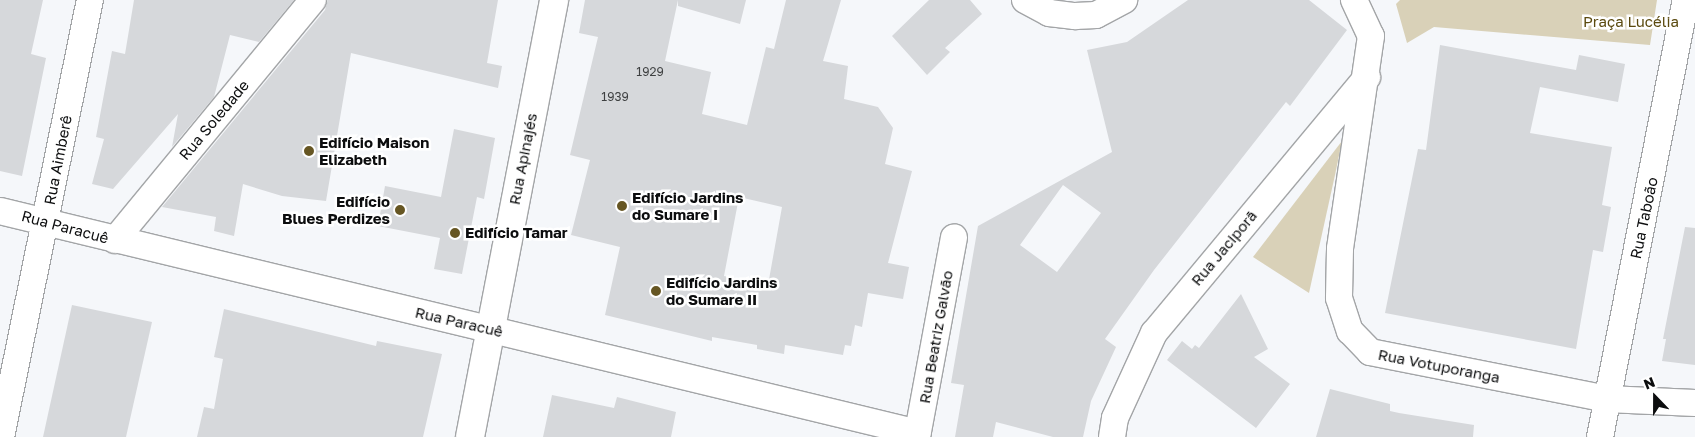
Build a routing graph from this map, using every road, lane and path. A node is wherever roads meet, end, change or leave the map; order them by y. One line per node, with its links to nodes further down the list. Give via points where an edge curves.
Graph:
1 (90, 0): 10 (street, Rua Aimberê)
2 (313, 0): 12 (street, Rua Soledade)
3 (554, 0): 13 (street, Rua Apinajés)
4 (1025, 0): 5 (street, via 1049,13 1075,16 1096,15)
5 (1124, 0)
6 (1354, 0): 8 (street, Rua Votuporanga, via 1371,36)
7 (1687, 1): 14 (street, Rua Taboão)
8 (1367, 77): 14 (street, Rua Votuporanga, via 1340,249 1339,298 1350,331 1370,352); 19 (street, Rua Jaciporã, via 1154,333 1115,418)
9 (0, 211): 10 (street, Rua Paracuê)
10 (46, 222): 12 (street, Rua Paracuê); 17 (street, Rua Aimberê)
11 (954, 237): 16 (street, Rua Beatriz Galvão)
12 (116, 240): 13 (street, Rua Paracuê)
13 (490, 329): 16 (street, Rua Paracuê); 18 (street, Rua Apinajés)
14 (1607, 399): 15 (street, Rua Votuporanga); 20 (street, Rua Taboão)
15 (1695, 403)
16 (918, 435)
17 (1, 437)
18 (470, 437)
19 (1112, 437)
20 (1600, 437)

